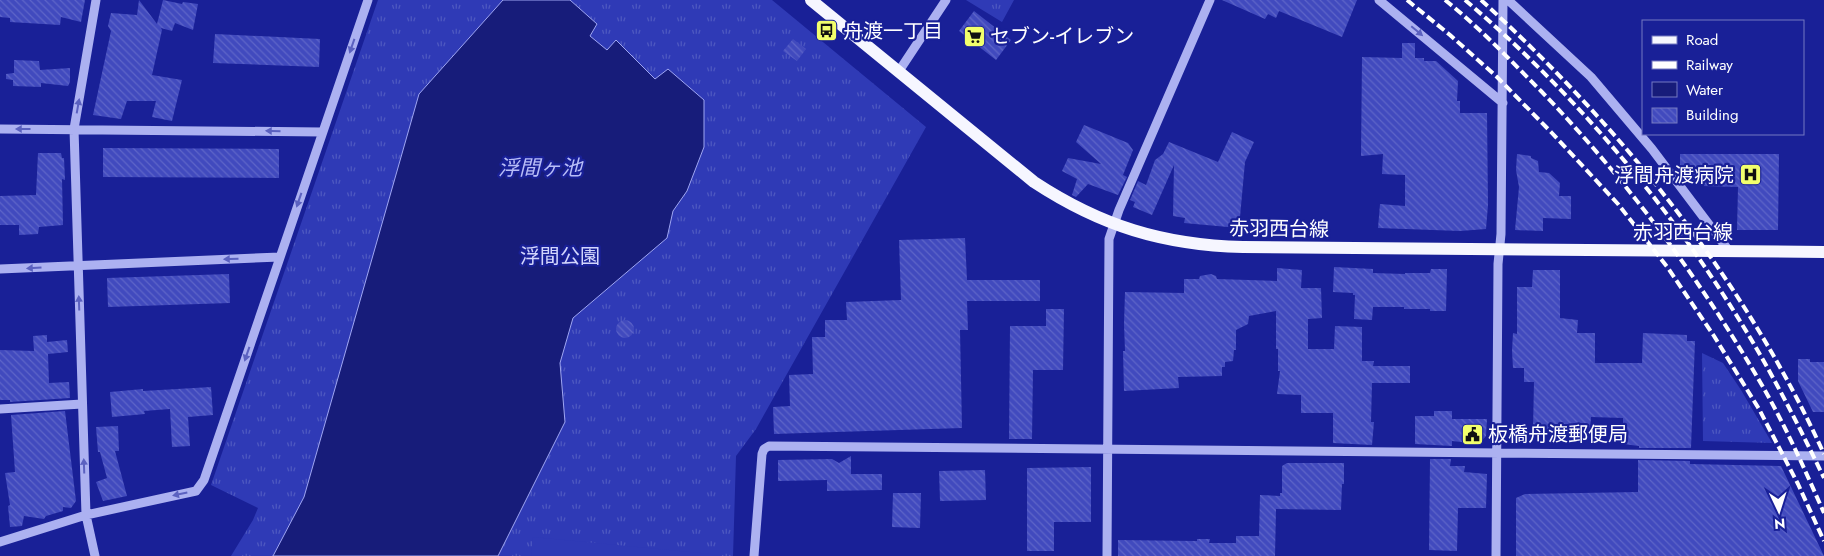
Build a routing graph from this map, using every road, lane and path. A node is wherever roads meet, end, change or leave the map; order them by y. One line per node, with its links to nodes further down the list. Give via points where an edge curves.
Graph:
1 (96, 0): 12 (street, one-way to 1)
2 (368, 0): 13 (street, one-way to 13)
3 (811, 0): 9 (main road, 赤羽西台線)
4 (946, 0): 9 (street)
5 (1210, 0): 14 (street)
6 (1379, 0): 10 (street, one-way to 10)
7 (1503, 0): 10 (street)
8 (1508, 0): 16 (street, via 1591,77 1652,149)
9 (899, 71): 14 (main road, 赤羽西台線, via 1034,182 1072,205)
10 (1503, 103): 15 (street)
11 (0, 128): 12 (street, one-way to 11)
12 (74, 129): 13 (street, one-way to 12); 19 (street)
13 (322, 132): 18 (street, one-way to 18)
14 (1113, 223): 15 (main road, 赤羽西台線, via 1160,238 1215,247); 23 (street, via 1109,239)
15 (1499, 250): 16 (main road, 赤羽西台線); 24 (street)
16 (1729, 251): 17 (main road, 赤羽西台線)
17 (1824, 252)
18 (280, 257): 19 (street, one-way to 19); 26 (street, one-way to 26, via 204,480 196,491)
19 (78, 266): 20 (street, one-way to 20); 21 (street, one-way to 19)
20 (0, 270)
21 (82, 404): 22 (street); 26 (street, one-way to 21)
22 (0, 409)
23 (1108, 448): 24 (street); 29 (street, via 769,446 762,454); 30 (street)
24 (1497, 452): 25 (street); 31 (street)
25 (1824, 456)
26 (86, 515): 27 (street); 28 (street)
27 (0, 542)
28 (95, 556)
29 (754, 556)
30 (1107, 556)
31 (1496, 556)

